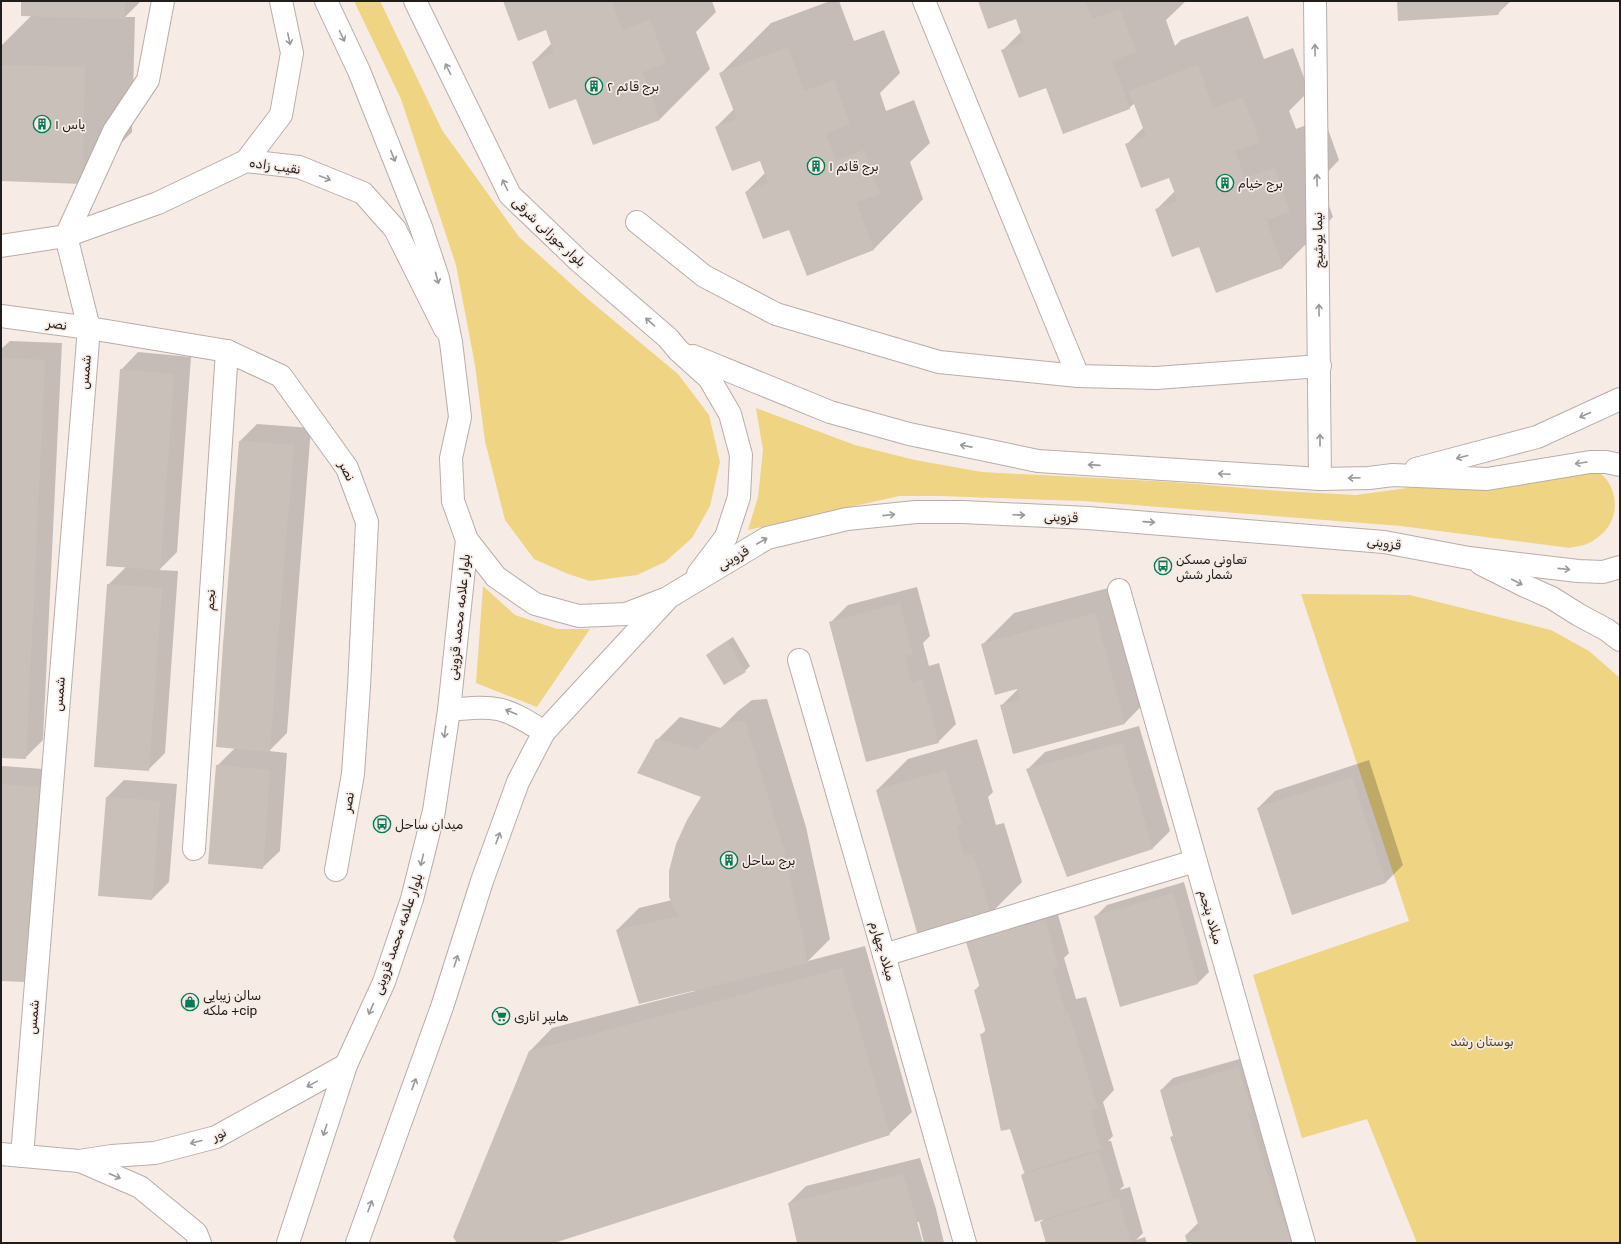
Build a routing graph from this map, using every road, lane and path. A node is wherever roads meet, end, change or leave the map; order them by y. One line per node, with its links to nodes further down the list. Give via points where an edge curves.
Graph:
1 (162, 1): 9 (street, via 148,80 114,131)
2 (281, 1): 7 (street, one-way to 7, via 292,53 281,115)
3 (326, 1): 13 (street, one-way to 13, via 358,71 421,227 438,278)
4 (415, 1): 14 (street, بلوار جوزانی شرقی, one-way to 4, via 668,338 580,262 510,195)
5 (924, 1): 17 (street)
6 (1315, 1): 16 (street, نیما یوشیج, one-way to 6)
7 (246, 161): 9 (street, نقیب زاده, via 158,203); 13 (street, نقیب زاده, one-way to 13, via 299,167 363,194 395,229)
8 (638, 222): 17 (street, via 704,276 776,314 938,362)
9 (66, 236): 10 (street, نقیب زاده); 12 (street, شمس)
10 (1, 246)
11 (1, 316): 12 (street, نصر)
12 (89, 328): 15 (street, نصر); 36 (street, شمس)
13 (451, 342): 22 (street, via 460,417 451,458 453,501)
14 (678, 350): 21 (street, one-way to 14, via 1038,461 909,434 830,412); 26 (street, via 709,378 730,414 741,455 739,497 726,537 702,571)
15 (227, 351): 31 (street, نجم); 33 (street, نصر, via 281,376 347,468 367,522 353,774)
16 (1320, 366): 17 (street, via 1156,378); 21 (street, نیما یوشیج, one-way to 16)
17 (1078, 376)
18 (1620, 399): 20 (street, one-way to 20, via 1537,437)
19 (1620, 465): 20 (street, one-way to 20, via 1590,462 1487,478)
20 (1393, 476): 21 (street, one-way to 21)
21 (1320, 479)
22 (467, 540): 26 (street, via 496,577 535,604 579,616 626,614); 29 (street, بلوار علامه محمد قزوینی)
23 (1469, 558): 24 (street, one-way to 24, via 1578,571 1603,572); 26 (street, قزوینی, one-way to 23, via 767,538 847,519 916,512 1080,517 1209,527 1384,542); 27 (street, one-way to 27, via 1522,586 1552,598)
24 (1620, 566)
25 (1119, 590): 32 (street, میلاد پنجم)
26 (669, 597): 30 (street)
27 (1620, 640)
28 (799, 660): 34 (street, میلاد چهارم)
29 (449, 710): 30 (street, one-way to 29, via 506,710 490,707); 35 (street, بلوار علامه محمد قزوینی, one-way to 35, via 434,811 412,899 384,982)
30 (544, 732): 40 (street, one-way to 30, via 442,1007 482,881 518,782)
31 (194, 849)
32 (1195, 861): 34 (street); 42 (street, میلاد پنجم)
33 (336, 870)
34 (884, 955): 41 (street, میلاد چهارم)
35 (346, 1065): 37 (street, نور, one-way to 37, via 216,1137 156,1153); 39 (street, بلوار علامه محمد قزوینی, one-way to 39)
36 (12, 1155): 37 (street, نور)
37 (78, 1161): 38 (street, نور, one-way to 38, via 140,1186 196,1232)
38 (200, 1243)
39 (288, 1243)
40 (357, 1243)
41 (965, 1243)
42 (1304, 1243)

